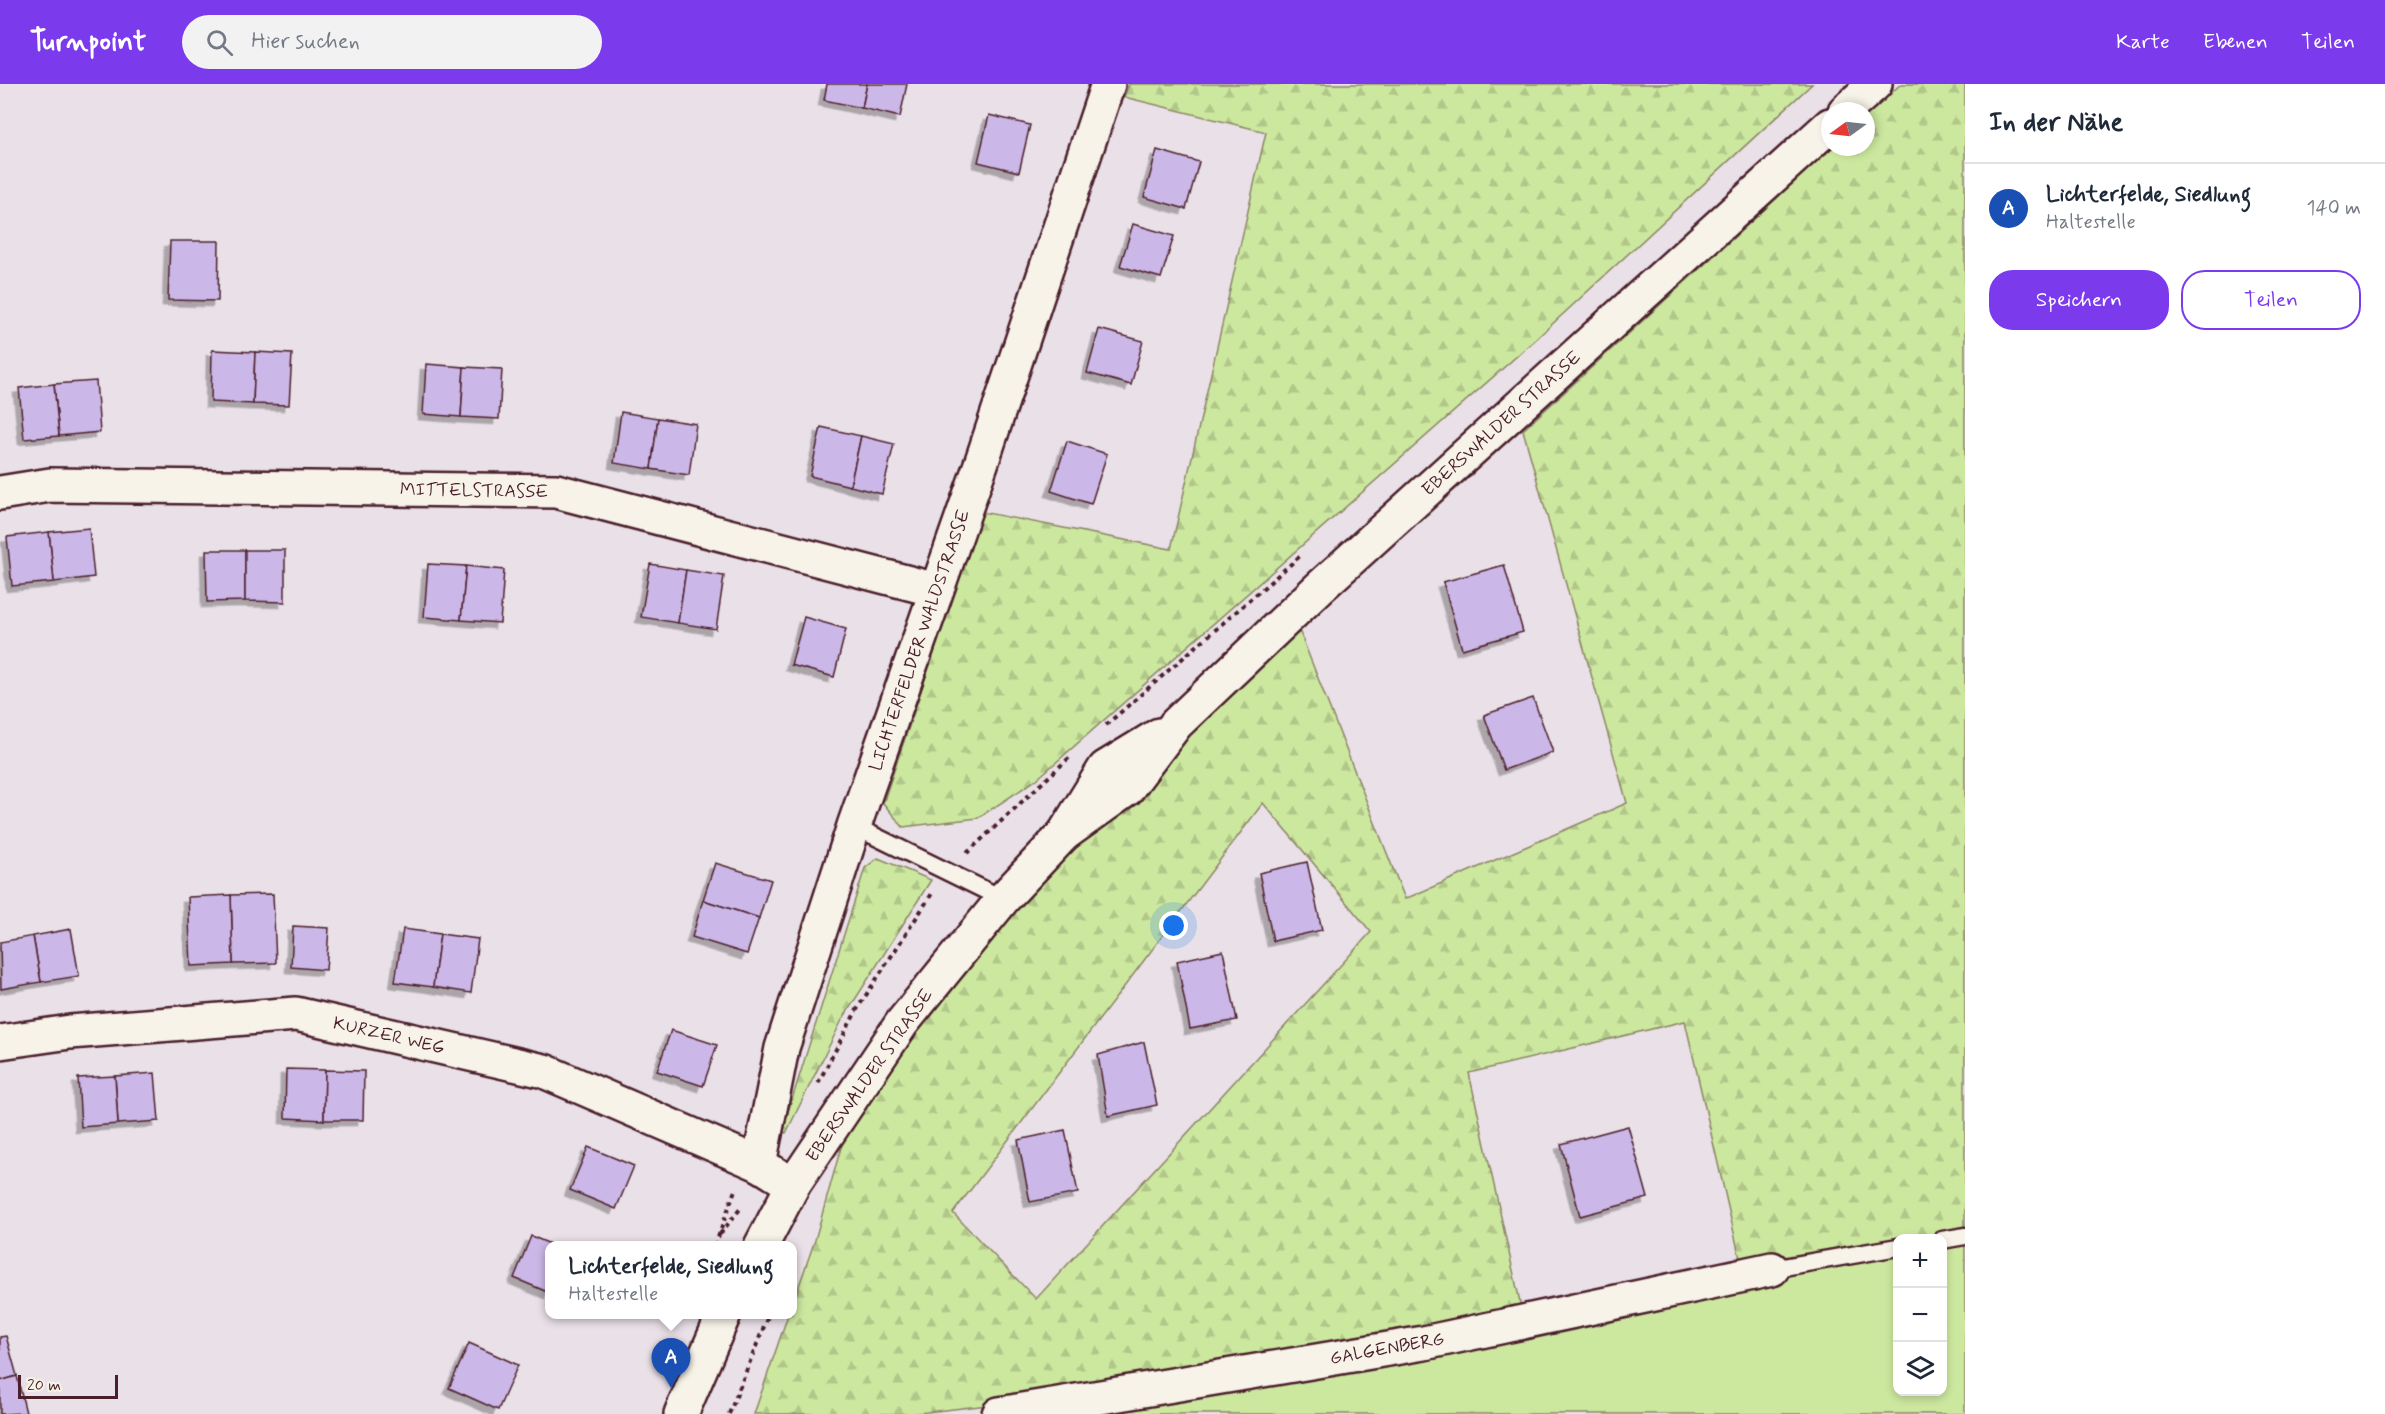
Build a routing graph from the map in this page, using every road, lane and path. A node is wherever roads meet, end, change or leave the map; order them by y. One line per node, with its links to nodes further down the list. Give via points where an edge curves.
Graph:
1 (1108, 84): 6 (street, LICHTERFELDER WALDSTRASSE)
2 (1875, 84): 3 (street)
3 (1855, 102)
4 (1821, 133): 8 (street, EBERSWALDER STRASSE, via 1319,588 1176,724 1127,789 1064,834)
5 (0, 493): 6 (street, MITTELSTRASSE, via 50,485 556,491)
6 (936, 590): 7 (street, LICHTERFELDER WALDSTRASSE)
7 (854, 826): 8 (lane); 10 (street, LICHTERFELDER WALDSTRASSE, via 782,1048)
8 (1003, 899): 11 (street, EBERSWALDER STRASSE, via 902,1023)
9 (0, 1042): 10 (street, KURZER WEG, via 70,1032 296,1014 544,1071)
10 (753, 1161): 11 (street); 14 (path)
11 (793, 1185): 15 (street, EBERSWALDER STRASSE)
12 (1965, 1236): 13 (lane)
13 (1947, 1239)
14 (718, 1241)
15 (762, 1241)
16 (1893, 1248): 17 (lane)
17 (1772, 1269): 22 (street, GALGENBERG, via 1424,1343)
18 (722, 1319): 20 (street)
19 (767, 1319): 21 (path)
20 (681, 1414)
21 (729, 1414)
22 (999, 1414)

